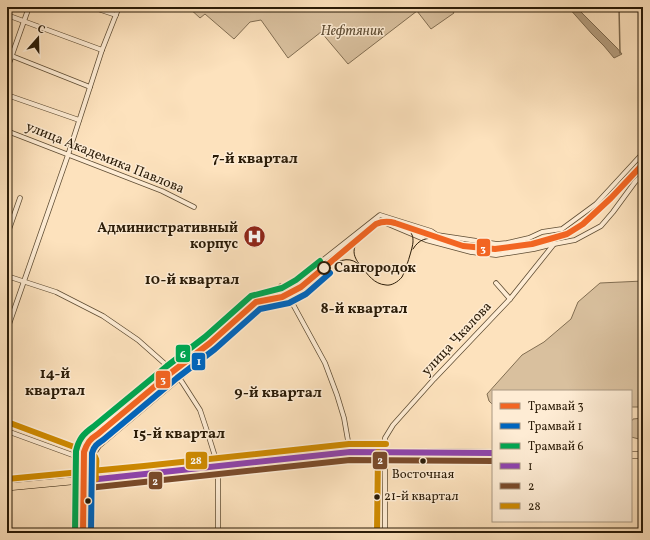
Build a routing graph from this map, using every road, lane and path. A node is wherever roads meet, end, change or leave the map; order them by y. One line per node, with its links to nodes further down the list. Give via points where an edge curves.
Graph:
1 (29, 7): 6 (street)
2 (92, 7): 5 (street)
3 (119, 7): 5 (street)
4 (7, 15): 6 (street)
5 (116, 15): 7 (street)
6 (24, 21): 7 (street); 8 (street)
7 (102, 50): 10 (street)
8 (9, 55): 9 (street); 10 (street)
9 (7, 69)
10 (90, 86): 12 (street)
11 (7, 95): 12 (street)
12 (79, 120): 15 (street)
13 (7, 131): 15 (street, улица Академика Павлова)
14 (643, 153): 19 (street, via 586,212 562,229 542,232 529,238 497,244 437,235 380,215)
15 (68, 155): 18 (street, улица Академика Павлова, via 162,191); 23 (street)
16 (643, 174): 21 (street, via 601,226 575,240)
17 (20, 198): 20 (street)
18 (194, 207)
19 (376, 219): 21 (street, via 426,240 471,252 496,255 534,250); 26 (street)
20 (7, 236)
21 (554, 244): 27 (street, улица Чкалова)
22 (7, 276): 23 (street)
23 (24, 282): 28 (street); 29 (street, via 56,292 103,316 138,340)
24 (496, 284): 27 (street)
25 (281, 286): 26 (street)
26 (284, 291): 29 (street); 31 (street, via 325,362 344,418)
27 (510, 299): 32 (street, улица Чкалова, via 393,425 385,438)
28 (7, 330)
29 (178, 378): 36 (street, via 99,446); 37 (street, via 200,410)
30 (7, 431): 36 (street)
31 (350, 452): 32 (main road); 37 (main road)
32 (386, 452): 33 (main road); 45 (street, улица Чкалова)
33 (492, 453)
34 (632, 455): 35 (main road)
35 (643, 455)
36 (89, 461): 38 (street)
37 (218, 466): 39 (main road); 44 (street)
38 (87, 469): 39 (street); 40 (street)
39 (88, 480): 40 (main road); 43 (street)
40 (80, 481): 41 (main road); 42 (street)
41 (7, 487)
42 (80, 533)
43 (88, 533)
44 (218, 533)
45 (385, 533)

